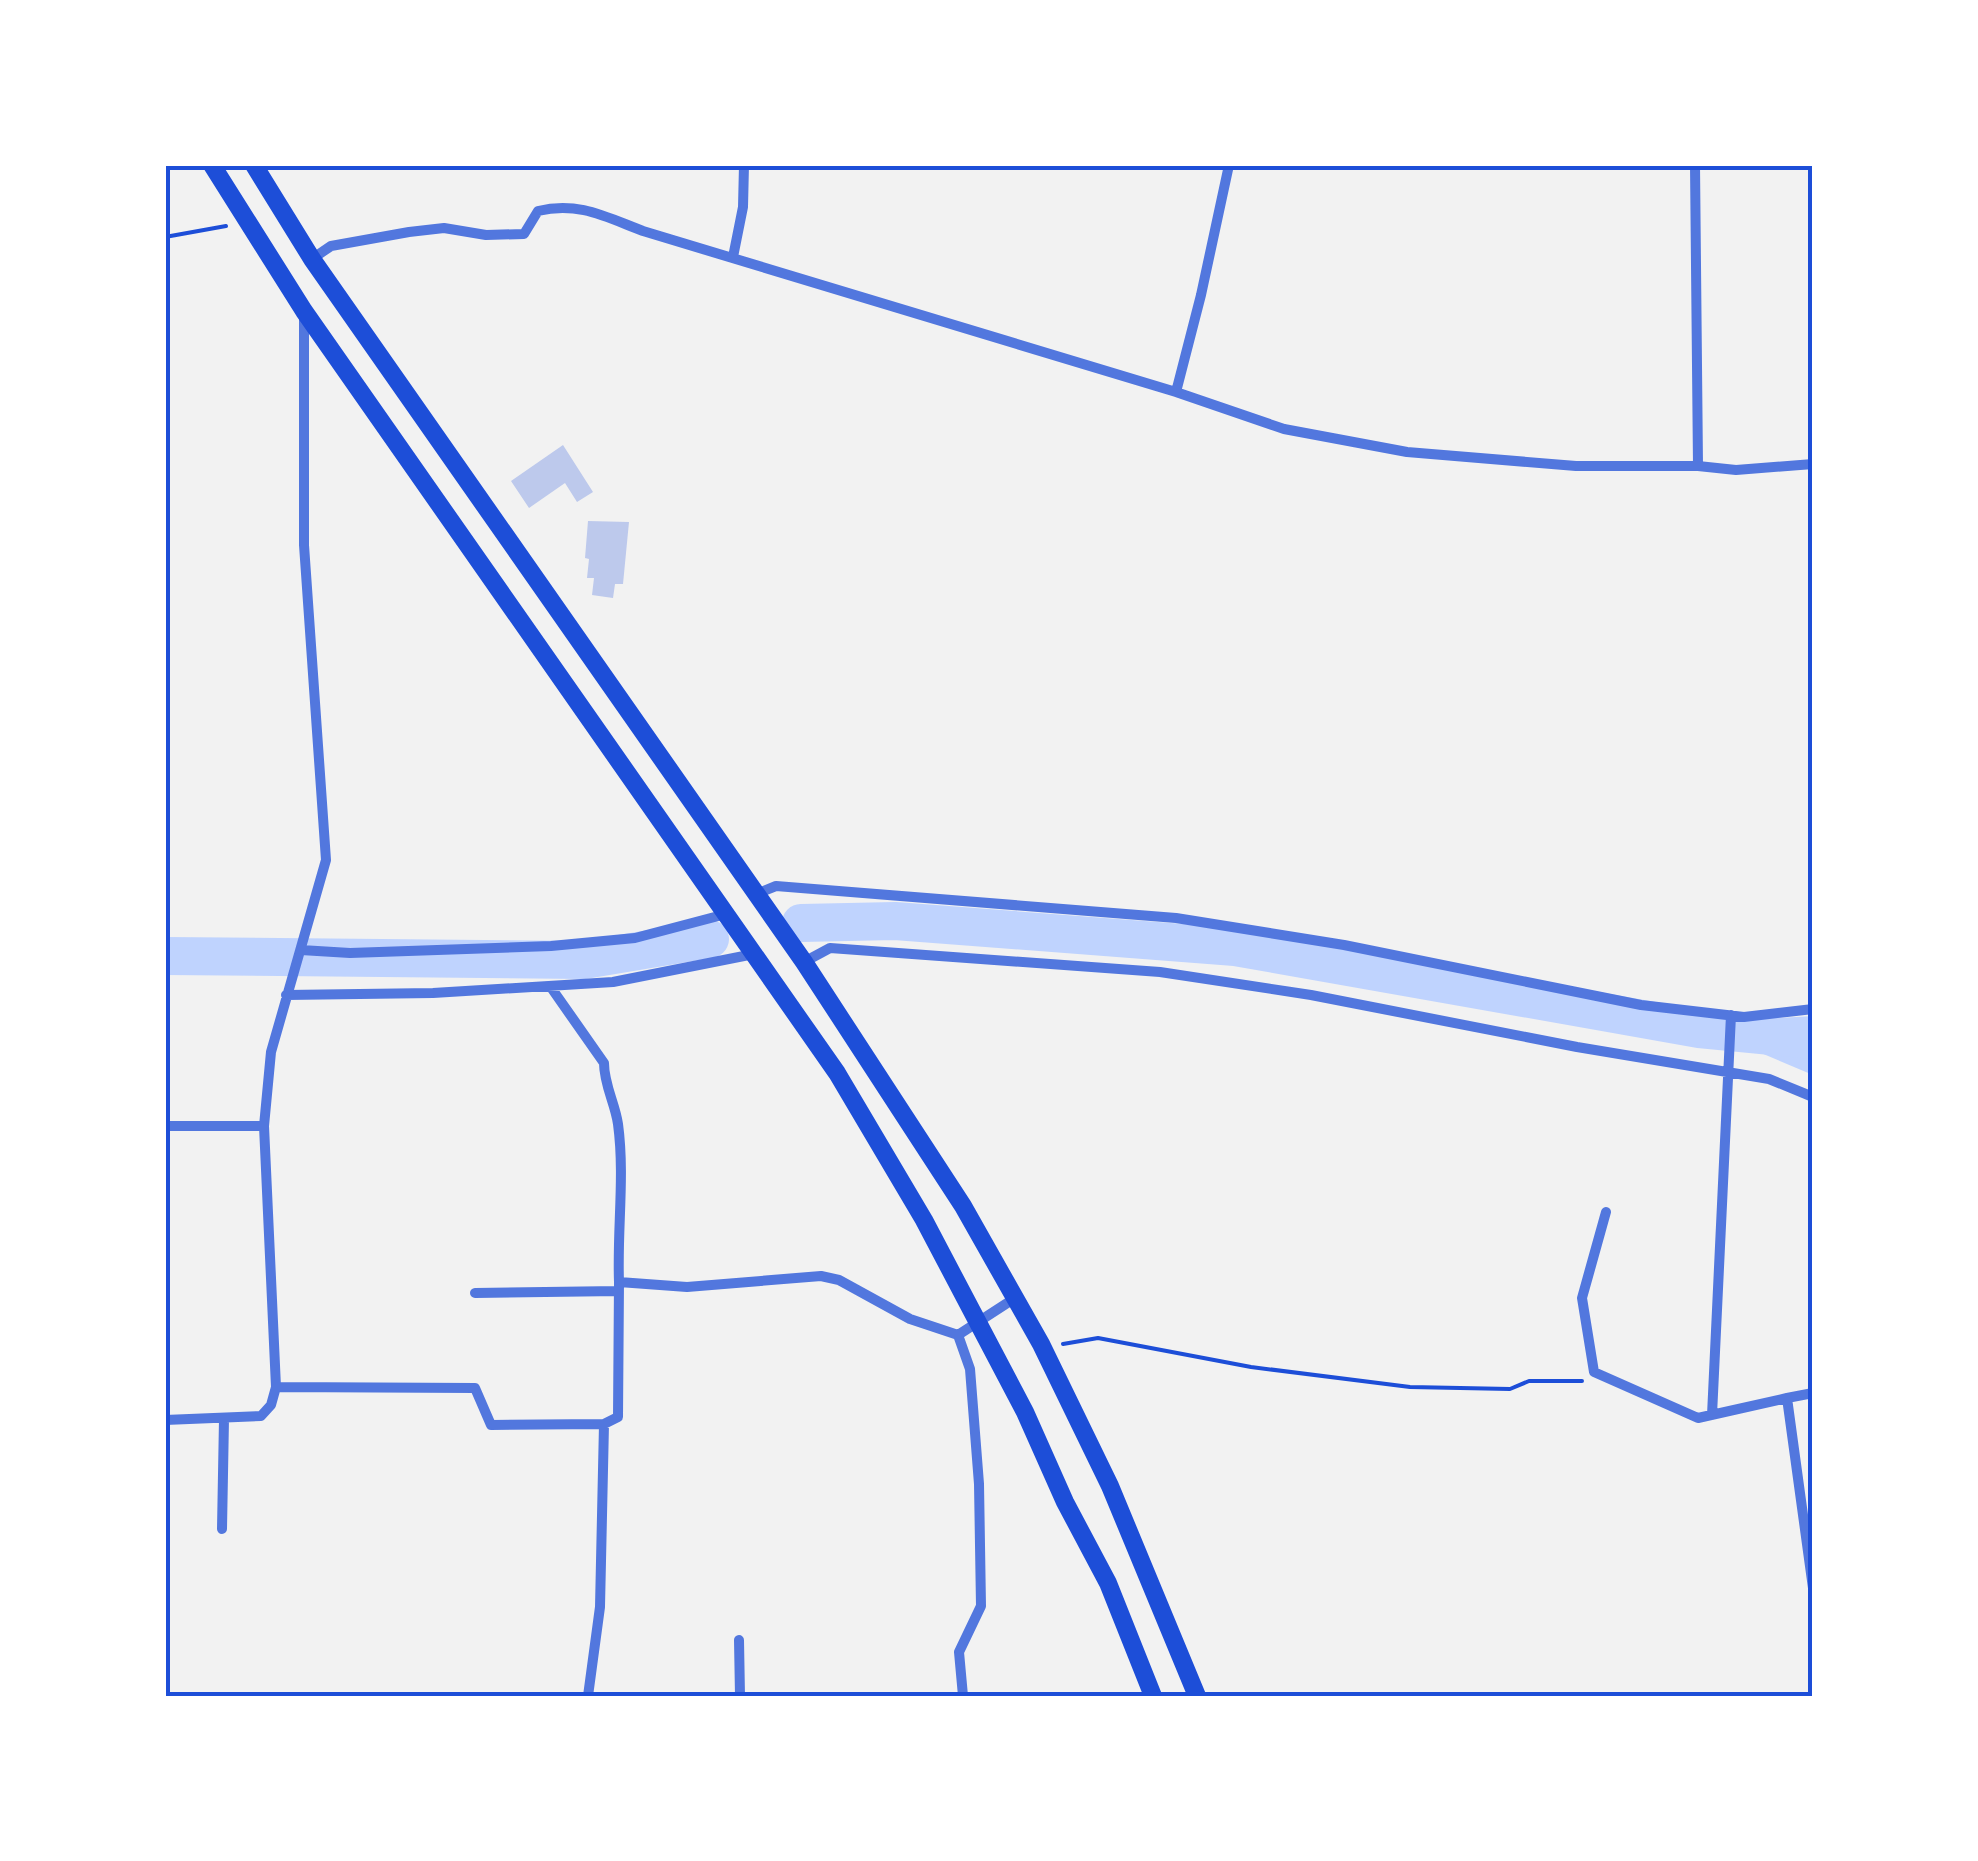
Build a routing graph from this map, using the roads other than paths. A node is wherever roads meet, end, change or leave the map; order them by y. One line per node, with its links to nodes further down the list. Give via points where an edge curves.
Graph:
1 (212, 165): 8 (highway)
2 (254, 165): 7 (highway)
3 (744, 165): 6 (street)
4 (1229, 165): 9 (street)
5 (1695, 165): 11 (street)
6 (733, 256): 7 (street, via 561,206 538,211 524,234 409,232 331,246); 9 (street)
7 (312, 259): 12 (highway)
8 (304, 311): 13 (highway); 14 (street, via 304,546 326,860)
9 (1176, 392): 11 (street, via 1284,430 1408,452 1576,466)
10 (1813, 464): 11 (street)
11 (1698, 466)
12 (754, 894): 16 (highway); 20 (street, via 776,886 1176,918)
13 (726, 914): 14 (street, via 634,938 551,946); 15 (highway)
14 (301, 950): 18 (street)
15 (754, 954): 17 (street, via 613,982); 29 (highway, via 837,1073)
16 (804, 962): 21 (street, via 830,948 1160,972); 28 (highway)
17 (550, 986): 18 (street); 26 (street, via 604,1062 618,1122)
18 (286, 995): 24 (street)
19 (1813, 1009): 20 (street)
20 (1731, 1015): 21 (street)
21 (1728, 1072): 22 (street); 34 (street)
22 (1813, 1097)
23 (165, 1126): 24 (street)
24 (264, 1126): 31 (street)
25 (1606, 1212): 34 (street, via 1582,1298 1594,1372 1698,1418)
26 (619, 1286): 27 (street); 30 (street, via 821,1276); 37 (street, via 618,1417)
27 (475, 1293)
28 (1016, 1298): 29 (street); 46 (highway, via 1110,1486)
29 (978, 1321): 30 (street); 45 (highway, via 1108,1583)
30 (958, 1335): 44 (street, via 970,1369 981,1606 959,1652)
31 (276, 1387): 35 (street, via 261,1416); 37 (street, via 475,1388 492,1425)
32 (1813, 1394): 33 (street)
33 (1786, 1398): 34 (street); 39 (street)
34 (1712, 1414)
35 (224, 1419): 36 (street); 38 (street)
36 (165, 1420)
37 (604, 1424): 42 (street, via 600,1607)
38 (222, 1529)
39 (1812, 1578): 40 (street)
40 (1813, 1588)
41 (740, 1640): 43 (street)
42 (588, 1696)
43 (740, 1696)
44 (962, 1696)
45 (1153, 1696)
46 (1197, 1696)

